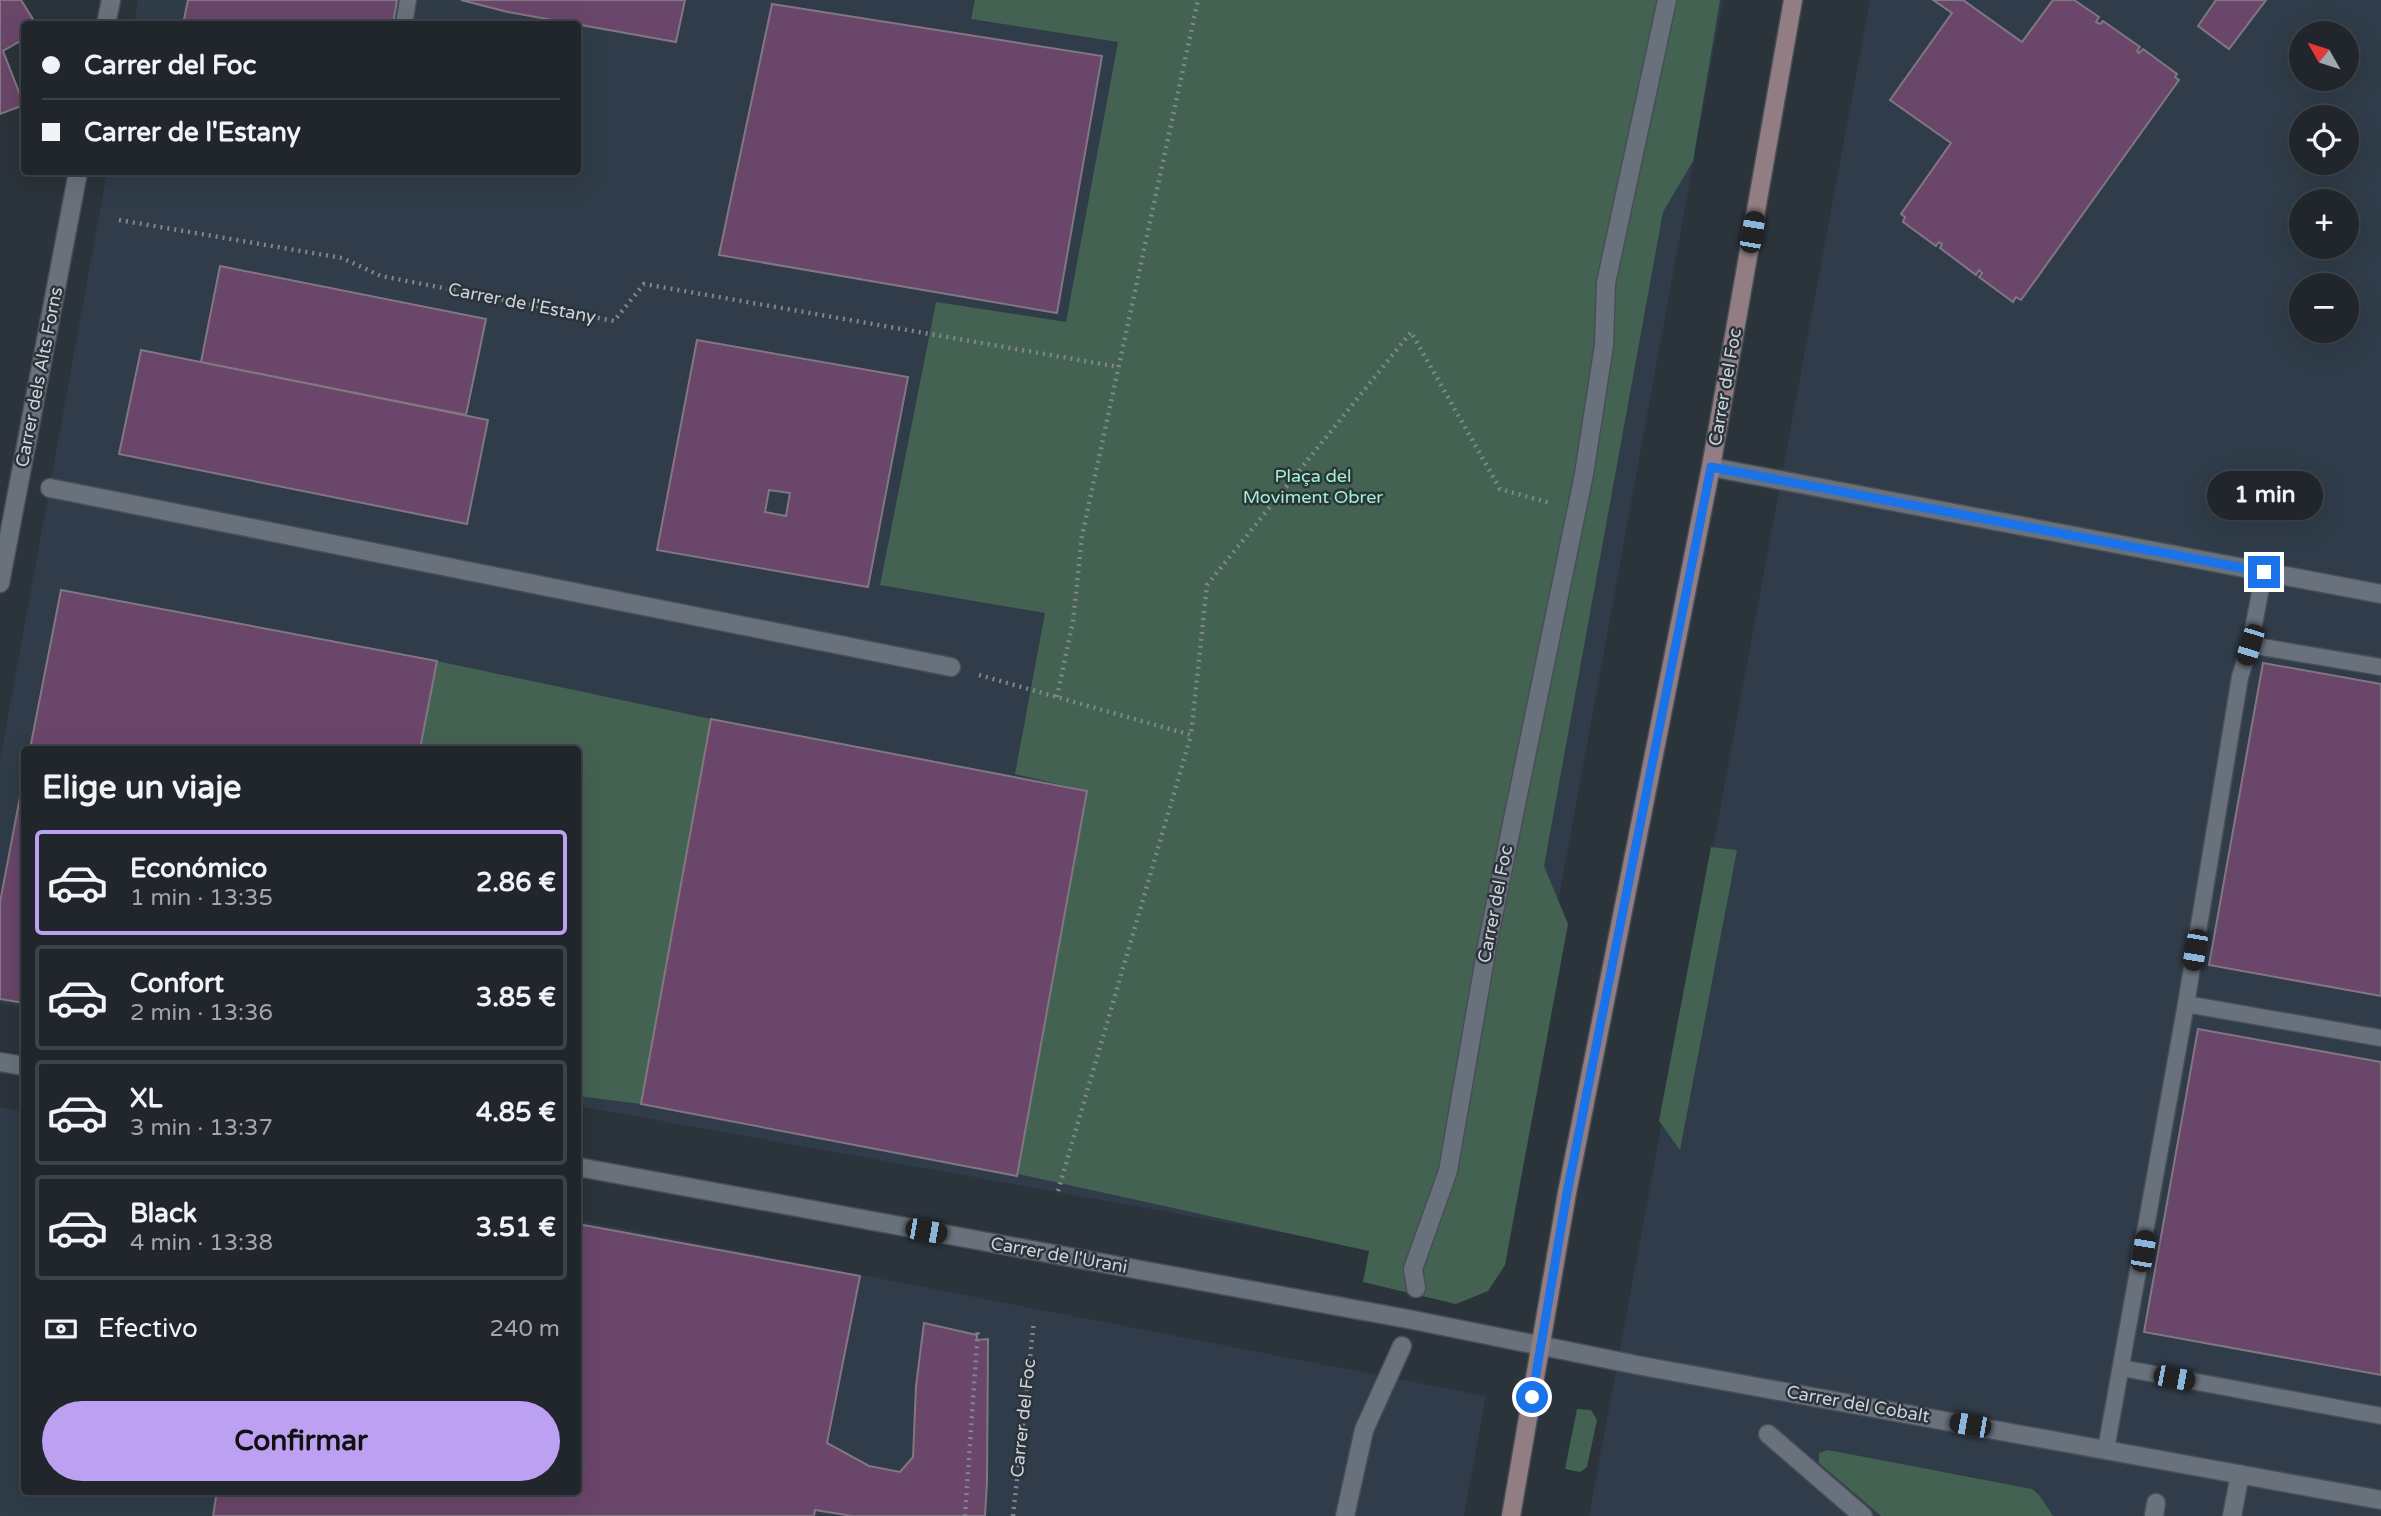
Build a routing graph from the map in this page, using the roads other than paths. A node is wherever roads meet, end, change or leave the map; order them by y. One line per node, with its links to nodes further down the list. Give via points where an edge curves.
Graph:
1 (111, 0): 5 (street)
2 (408, 0): 6 (lane)
3 (1667, 0): 21 (street, Carrer del Foc, via 1606,283 1604,345 1584,474 1488,941 1448,1171 1413,1269)
4 (1793, 0): 8 (street, Carrer del Foc)
5 (107, 21)
6 (404, 21)
7 (77, 175): 11 (street, Carrer dels Alts Forns)
8 (1711, 467): 10 (street); 22 (street, Carrer del Foc)
9 (50, 488): 14 (street)
10 (2264, 572): 12 (street); 13 (lane)
11 (0, 583)
12 (2381, 594)
13 (2250, 645): 15 (lane); 16 (lane, via 2240,677)
14 (951, 667)
15 (2381, 667)
16 (2186, 1004): 17 (lane); 24 (lane)
17 (2381, 1038)
18 (0, 1062): 19 (street)
19 (21, 1066)
20 (581, 1168): 22 (street, Carrer de l'Urani)
21 (1416, 1288)
22 (1541, 1345): 27 (street, Carrer del Cobalt); 31 (street, Carrer del Foc)
23 (1402, 1346): 30 (street, via 1364,1430)
24 (2122, 1368): 25 (lane); 27 (lane)
25 (2381, 1416)
26 (1768, 1434): 32 (street)
27 (2106, 1449): 28 (street, Carrer del Cobalt)
28 (2241, 1474): 29 (street, Carrer del Cobalt); 33 (street)
29 (2381, 1500)
30 (1345, 1516)
31 (1511, 1516)
32 (1863, 1516)
33 (2232, 1516)

